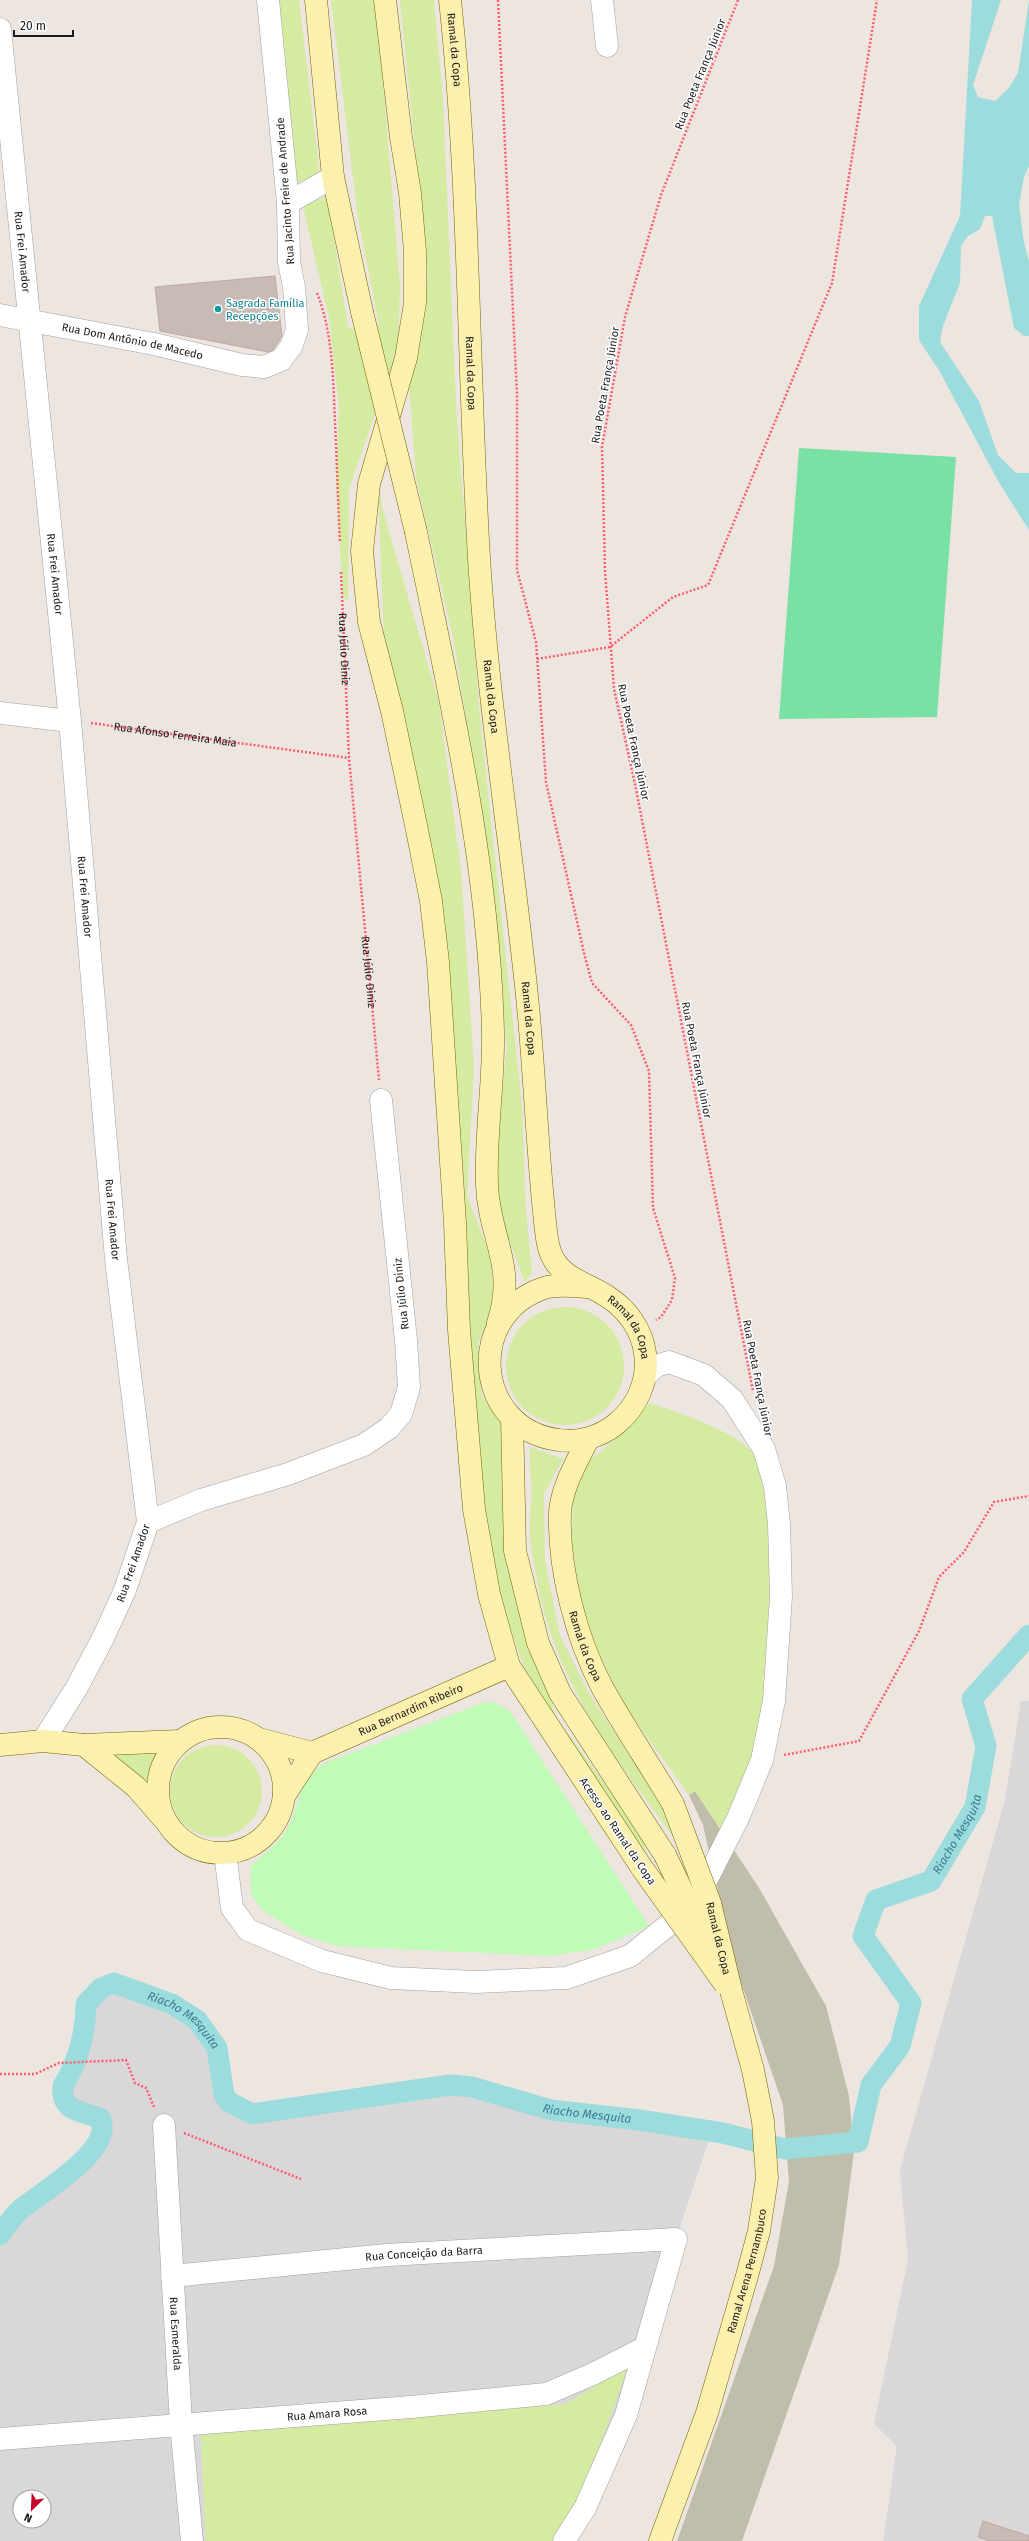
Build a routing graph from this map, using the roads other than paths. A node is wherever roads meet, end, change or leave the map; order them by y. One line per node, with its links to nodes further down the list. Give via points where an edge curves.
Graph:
1 (268, 0): 9 (street, Rua Jacinto Freire de Andrade)
2 (316, 0): 8 (main road)
3 (385, 0): 20 (main road, via 410,193 415,250 415,303 406,358 369,484 362,551 369,622 417,830 438,954)
4 (450, 0): 16 (main road, Ramal da Copa, via 459,82 467,210 479,561 503,798 527,997 545,1224 554,1260)
5 (602, 0): 7 (street)
6 (0, 29): 11 (street, Rua Frei Amador)
7 (607, 46)
8 (333, 177): 9 (street); 17 (main road, bridge, via 362,312 416,532 465,767 482,886 493,1032 487,1187 505,1268 504,1297)
9 (288, 203): 12 (street, Rua Jacinto Freire de Andrade, via 289,262 294,287 297,330 291,347 281,360)
10 (0, 315): 11 (street, Rua Dom Antônio de Macedo)
11 (28, 319): 12 (street, Rua Dom Antônio de Macedo, via 154,344 242,365); 14 (street, Rua Frei Amador)
12 (264, 367)
13 (0, 713): 14 (street)
14 (70, 721): 23 (street, Rua Frei Amador, via 116,1259)
15 (381, 1100): 23 (street, Rua Júlio Diniz, via 409,1387 401,1414 389,1428 364,1445 288,1474 201,1500)
16 (586, 1287): 17 (main road, via 565,1285 545,1288 525,1297 508,1312); 18 (main road, Ramal da Copa, via 608,1296 626,1311 639,1330 645,1352)
17 (496, 1332): 19 (main road, via 489,1354)
18 (645, 1376): 22 (main road, Ramal da Copa, via 639,1397 626,1416 609,1430); 33 (street, via 656,1366 670,1362 704,1375 732,1399 764,1449 776,1494 781,1596 774,1701 762,1760 738,1818 705,1883 672,1922 630,1956 566,1978 476,1982 391,1978 322,1961 248,1930 232,1908)
19 (490, 1377): 20 (main road); 21 (main road, via 498,1399)
20 (463, 1380): 24 (main road, via 474,1509 489,1594)
21 (512, 1418): 22 (main road, via 528,1431 547,1439); 34 (main road, Ramal da Copa, bridge, via 515,1551 538,1643 560,1693 665,1855)
22 (588, 1439): 34 (main road, Ramal da Copa, bridge, via 567,1480 560,1511 563,1558 577,1627 602,1687 673,1804 710,1903)
23 (148, 1522): 26 (street, Rua Frei Amador, via 125,1590 103,1638)
24 (509, 1666): 30 (main road, Rua Bernardim Ribeiro); 34 (main road, Acesso ao Ramal da Copa, bridge, via 642,1868)
25 (259, 1739): 27 (main road, via 240,1729 218,1726 197,1730); 30 (main road); 31 (main road, via 274,1755 283,1775)
26 (44, 1741): 28 (main road); 29 (main road)
27 (178, 1741): 29 (main road); 32 (main road, via 165,1758 157,1779 158,1800)
28 (0, 1745)
29 (84, 1745): 32 (main road, via 136,1786)
30 (312, 1753): 31 (main road)
31 (284, 1796): 33 (main road, via 279,1816 268,1833 252,1845)
32 (165, 1821): 33 (main road, via 177,1836 194,1848)
33 (225, 1853)
34 (732, 1994): 42 (main road, Ramal Arena Pernambuco, via 753,2070 763,2121 767,2178 759,2231 707,2413)
35 (164, 2125): 36 (street, Rua Esmeralda)
36 (172, 2276): 37 (street, Rua Conceição da Barra, via 387,2255 676,2239); 38 (street, Rua Esmeralda)
37 (644, 2348): 38 (street, Rua Amara Rosa, via 546,2394); 41 (street, via 626,2415 585,2508)
38 (181, 2424): 39 (street, Rua Amara Rosa); 40 (street, Rua Esmeralda)
39 (0, 2439)
40 (192, 2541)
41 (564, 2541)
42 (660, 2541)

